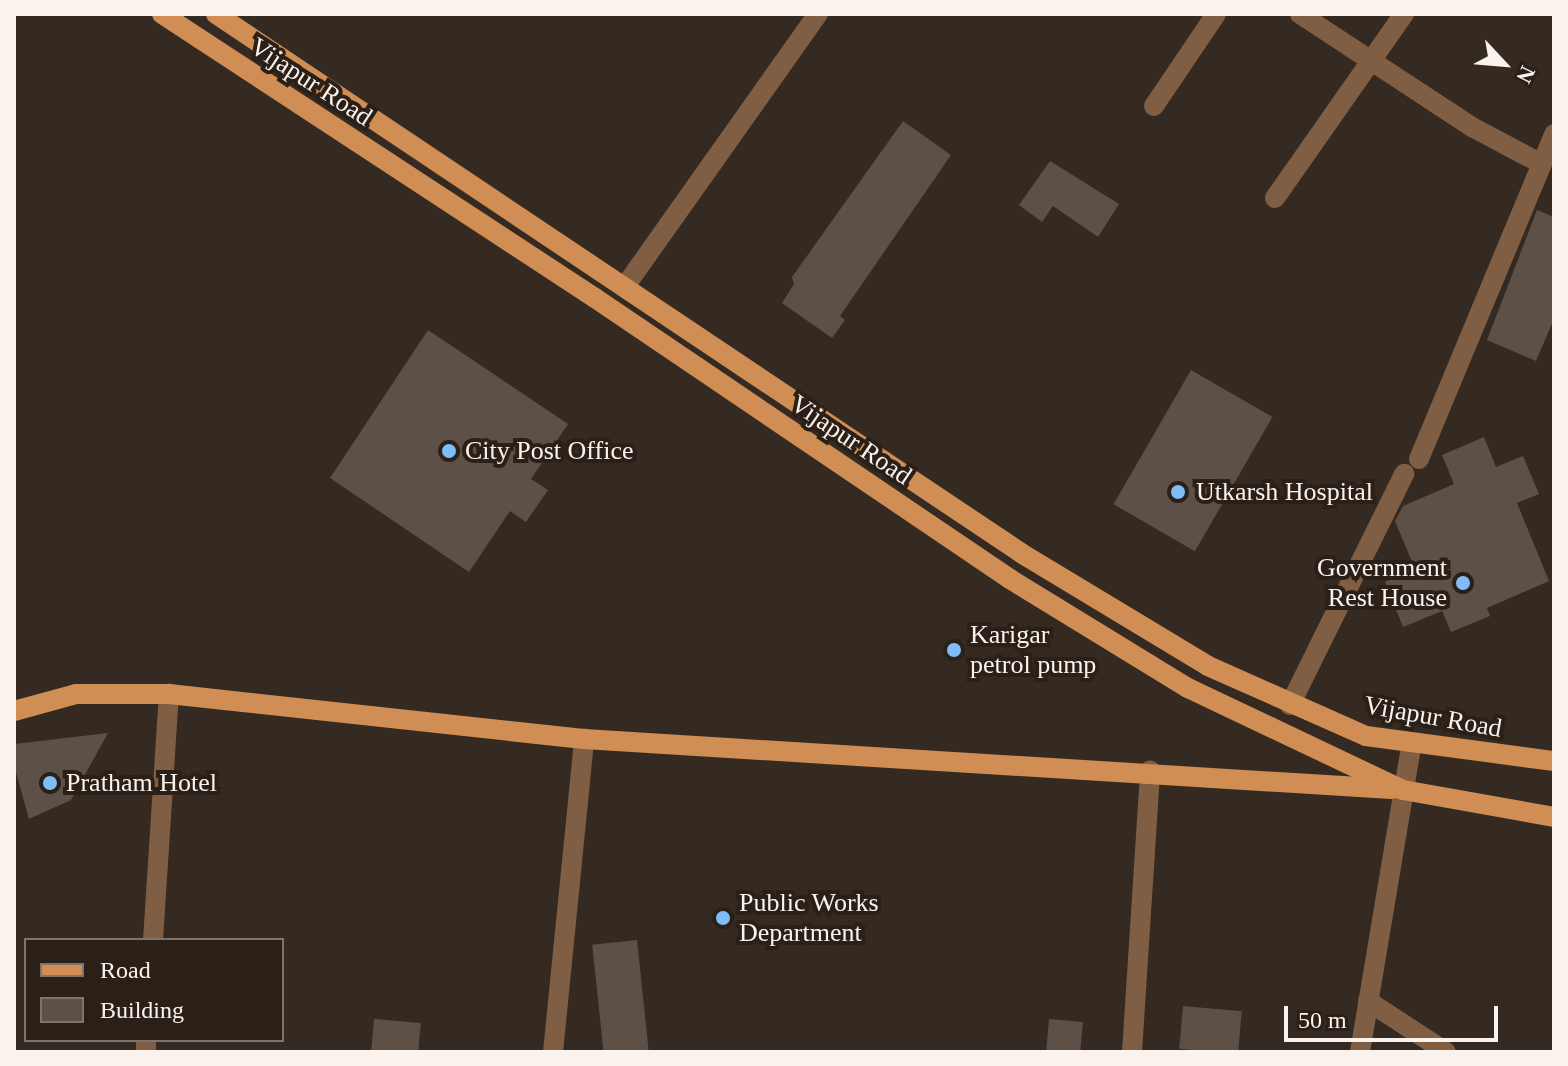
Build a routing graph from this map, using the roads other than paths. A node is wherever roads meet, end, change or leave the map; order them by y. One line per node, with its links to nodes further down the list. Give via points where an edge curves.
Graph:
1 (162, 14): 20 (main road, Vijapur Road, via 1010,579 1188,688)
2 (216, 14): 12 (main road, Vijapur Road)
3 (818, 14): 12 (street)
4 (1216, 14): 8 (street)
5 (1300, 14): 7 (street)
6 (1404, 14): 7 (street)
7 (1370, 61): 10 (street); 11 (street)
8 (1154, 106)
9 (1554, 134): 10 (street)
10 (1542, 164): 14 (street, via 1412,466)
11 (1275, 198)
12 (626, 285): 14 (main road, Vijapur Road, via 1021,553 1208,666)
13 (169, 694): 15 (main road, via 76,694); 16 (main road); 22 (street)
14 (1290, 705): 17 (main road, Vijapur Road, via 1366,736)
15 (17, 707)
16 (584, 739): 19 (main road); 24 (street)
17 (1412, 742): 18 (main road, Vijapur Road); 20 (street)
18 (1554, 761)
19 (1150, 771): 20 (main road); 25 (street)
20 (1403, 790): 21 (main road, Vijapur Road); 23 (street)
21 (1554, 817)
22 (153, 938)
23 (1368, 1001): 26 (street); 27 (street)
24 (553, 1052)
25 (1132, 1052)
26 (1360, 1052)
27 (1446, 1052)

